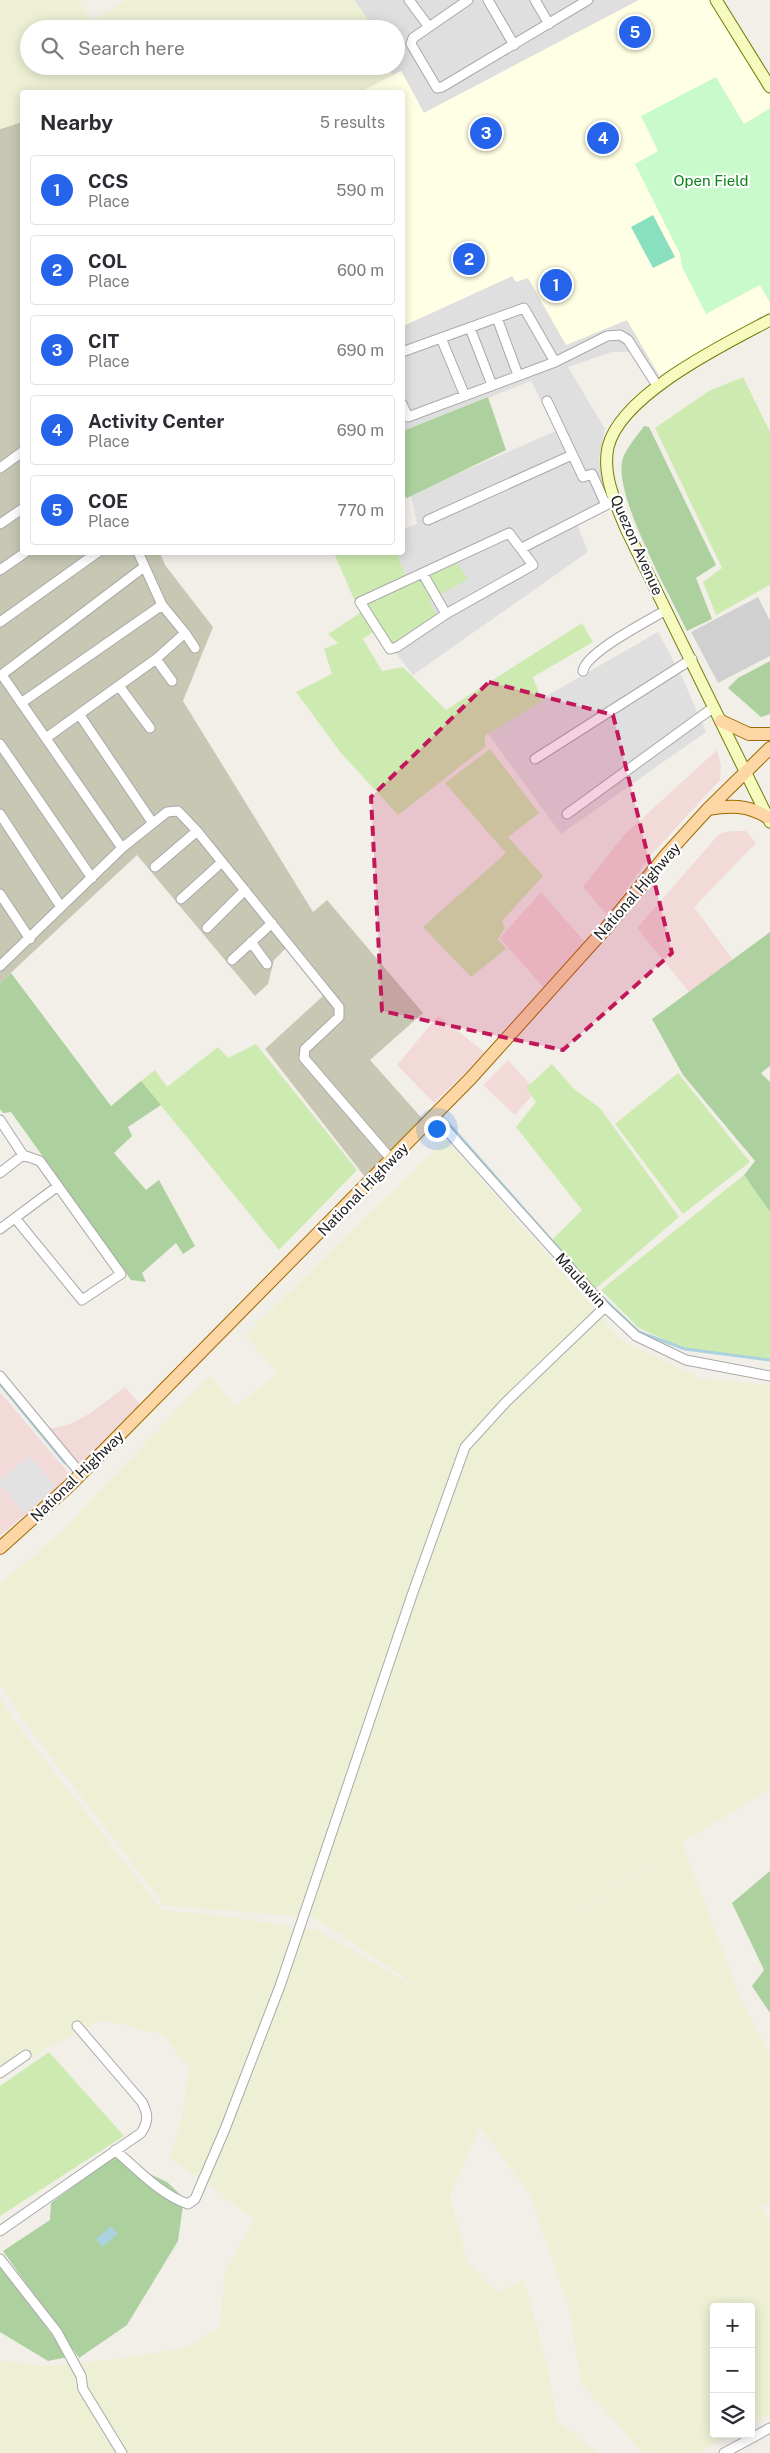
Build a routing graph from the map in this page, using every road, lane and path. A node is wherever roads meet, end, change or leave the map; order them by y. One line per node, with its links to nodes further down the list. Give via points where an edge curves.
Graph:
1 (409, 0): 8 (street)
2 (468, 0): 8 (street)
3 (488, 0): 9 (street)
4 (535, 0): 7 (street)
5 (588, 0): 7 (street)
6 (716, 0): 10 (main road)
7 (549, 24): 9 (street)
8 (428, 27): 9 (street, via 413,38 411,44 437,88)
9 (514, 46)
10 (770, 87)
11 (497, 318): 13 (street); 16 (street, via 524,308); 17 (street)
12 (770, 320): 19 (main road, Quezon Avenue)
13 (470, 328): 14 (street); 18 (street)
14 (441, 338): 15 (street); 20 (street)
15 (405, 351)
16 (555, 362): 17 (street); 19 (street, via 607,336 620,335 635,349)
17 (518, 375): 18 (street)
18 (492, 385): 20 (street)
19 (658, 386): 26 (main road, Quezon Avenue, via 626,415 612,438 607,466)
20 (465, 396): 22 (street, via 408,417)
21 (546, 401): 24 (street)
22 (405, 410)
23 (20, 453): 25 (street)
24 (572, 454): 26 (street, via 583,477 592,474); 28 (street)
25 (0, 468)
26 (610, 503): 30 (street); 38 (main road, Quezon Avenue)
27 (20, 510): 29 (street)
28 (428, 520)
29 (0, 524)
30 (522, 548): 36 (street, via 509,533); 39 (street, via 533,565)
31 (22, 555): 35 (street)
32 (94, 555): 40 (street)
33 (139, 555): 34 (street)
34 (144, 567): 37 (street); 46 (street)
35 (0, 570)
36 (423, 574): 39 (street); 39 (street, via 360,602 390,649 397,648)
37 (162, 604): 41 (street); 49 (street)
38 (666, 610): 44 (main road, Quezon Avenue); 45 (street, via 596,652 584,664)
39 (446, 614)
40 (0, 622)
41 (185, 633): 42 (street); 43 (street)
42 (195, 648)
43 (156, 659): 47 (street); 48 (street)
44 (692, 659): 50 (main road, Quezon Avenue); 58 (street)
45 (583, 671)
46 (1, 675): 49 (street)
47 (172, 681)
48 (119, 686): 51 (street); 53 (street)
49 (21, 703): 55 (street)
50 (714, 708): 52 (main road, Quezon Avenue); 62 (street)
51 (79, 714): 55 (street); 64 (street)
52 (721, 721): 54 (main road, via 750,734); 59 (main road, Quezon Avenue)
53 (150, 728)
54 (770, 734)
55 (46, 738): 66 (street)
56 (0, 744): 69 (street)
57 (770, 748): 59 (main road, National Highway)
58 (535, 758)
59 (745, 774): 60 (main road, National Highway); 63 (main road, Quezon Avenue)
60 (708, 809): 63 (main road, via 739,806 756,810); 81 (main road, National Highway, via 487,1061)
61 (0, 814): 73 (street)
62 (567, 814)
63 (769, 820)
64 (152, 822): 65 (street, via 172,810 178,811); 66 (street)
65 (197, 831): 67 (street); 68 (street)
66 (122, 848): 69 (street)
67 (222, 862): 70 (street); 72 (street)
68 (155, 867)
69 (92, 878): 73 (street)
70 (245, 890): 74 (street); 75 (street)
71 (0, 894): 76 (street)
72 (181, 898)
73 (61, 907): 76 (street)
74 (272, 923): 77 (street); 84 (street, via 339,1007 339,1017 305,1049 304,1058)
75 (207, 928)
76 (30, 939): 79 (street)
77 (251, 942): 78 (street); 80 (street)
78 (232, 960)
79 (0, 964)
80 (268, 964)
81 (434, 1116): 84 (main road, National Highway); 89 (street, Maulawin)
82 (0, 1120): 83 (street)
83 (24, 1155): 85 (street); 86 (street, via 40,1162)
84 (391, 1160): 92 (main road, National Highway)
85 (0, 1173)
86 (58, 1186): 87 (street); 87 (street, via 121,1274 82,1300)
87 (15, 1218): 88 (street)
88 (0, 1229)
89 (605, 1307): 91 (street, Maulawin, via 636,1336 686,1360); 97 (street, via 506,1402 466,1447 412,1595 280,1986 195,2199 188,2204 178,2200)
90 (0, 1376): 92 (street)
91 (770, 1376)
92 (81, 1474): 93 (main road, National Highway)
93 (0, 1548)
94 (77, 2026): 97 (street, via 148,2113 147,2124 141,2133)
95 (26, 2055): 96 (street)
96 (0, 2073)
97 (115, 2150): 98 (street)
98 (0, 2231)
99 (0, 2259): 101 (street, via 61,2339 79,2371 91,2404)
100 (770, 2428): 102 (street)
101 (122, 2453)
102 (724, 2453)

